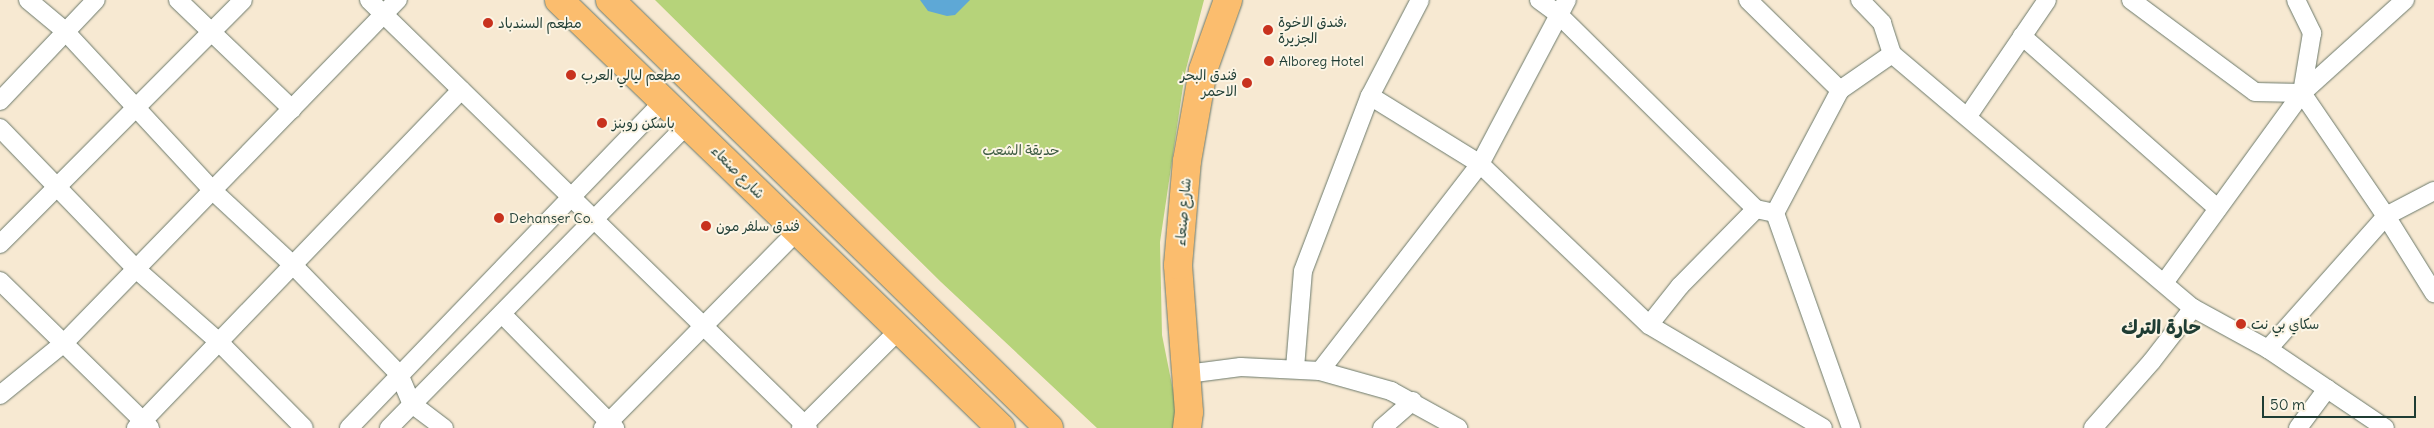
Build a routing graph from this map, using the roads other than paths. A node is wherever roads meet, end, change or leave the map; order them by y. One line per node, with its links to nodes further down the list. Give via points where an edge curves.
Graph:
1 (28, 0): 20 (street)
2 (96, 0): 20 (street)
3 (178, 0): 21 (street)
4 (243, 0): 21 (street)
5 (369, 0): 19 (street)
6 (398, 0): 19 (street)
7 (559, 0): 28 (highway, شارع صنعاء)
8 (610, 0): 77 (highway)
9 (1228, 0): 62 (highway, شارع صنعاء, via 1203,70 1187,161 1178,265)
10 (1420, 0): 27 (street)
11 (1539, 0): 18 (street)
12 (1748, 0): 25 (street)
13 (1860, 0): 23 (street, via 1882,23)
14 (2047, 0): 22 (street)
15 (2131, 0): 26 (street, via 2255,92)
16 (2296, 0): 26 (street, via 2312,33)
17 (2405, 0): 26 (street)
18 (1563, 7): 35 (street); 40 (street)
19 (384, 14): 24 (street); 31 (street)
20 (64, 30): 29 (street); 30 (street)
21 (211, 32): 30 (street); 31 (street)
22 (2022, 36): 32 (street); 41 (street)
23 (1892, 54): 25 (street); 32 (street)
24 (461, 90): 39 (street); 47 (street)
25 (1840, 90): 42 (street)
26 (2302, 93): 41 (street); 43 (street)
27 (1370, 96): 35 (street); 60 (street, via 1303,270)
28 (665, 100): 33 (highway, شارع صنعاء); 39 (street)
29 (0, 101)
30 (135, 109): 36 (street); 37 (street)
31 (292, 109): 37 (street)
32 (1968, 116): 50 (street)
33 (689, 123): 44 (street); 45 (highway, شارع صنعاء)
34 (0, 128): 36 (street)
35 (1480, 164): 54 (street); 61 (street)
36 (57, 187): 46 (street); 48 (street)
37 (212, 190): 47 (street); 48 (street)
38 (2434, 191): 43 (street)
39 (571, 197): 44 (street); 63 (street)
40 (1756, 209): 42 (street); 54 (street, via 1680,286)
41 (2218, 209): 50 (street)
42 (1776, 213): 81 (street)
43 (2386, 216): 51 (street); 59 (street)
44 (594, 220): 53 (street); 55 (street)
45 (798, 231): 55 (street); 56 (highway, شارع صنعاء)
46 (0, 244)
47 (293, 265): 58 (street); 63 (street)
48 (136, 269): 57 (street); 58 (street)
49 (0, 281): 57 (street)
50 (2164, 283): 52 (street)
51 (2434, 293)
52 (2193, 308): 59 (street); 82 (street)
53 (502, 314): 67 (street); 69 (street)
54 (1649, 325): 80 (street)
55 (704, 326): 69 (street); 70 (street)
56 (898, 330): 70 (street); 76 (highway, شارع صنعاء)
57 (64, 343): 65 (street); 68 (street)
58 (218, 343): 68 (street); 72 (street)
59 (2268, 349): 64 (street)
60 (1295, 368): 61 (street); 62 (street, via 1241,367)
61 (1320, 371): 66 (street, via 1368,383)
62 (1187, 374): 71 (highway, شارع صنعاء)
63 (399, 376): 67 (street); 73 (street)
64 (2327, 389): 83 (street); 84 (street)
65 (0, 395)
66 (1413, 401): 78 (street); 79 (street)
67 (412, 404): 74 (street); 75 (street)
68 (143, 426)
69 (609, 426)
70 (804, 427)
71 (1187, 427)
72 (304, 428)
73 (349, 428)
74 (389, 428)
75 (444, 428)
76 (1001, 428)
77 (1049, 428)
78 (1382, 428)
79 (1458, 428)
80 (1823, 428)
81 (1851, 428)
82 (2093, 428)
83 (2298, 428)
84 (2385, 428)

